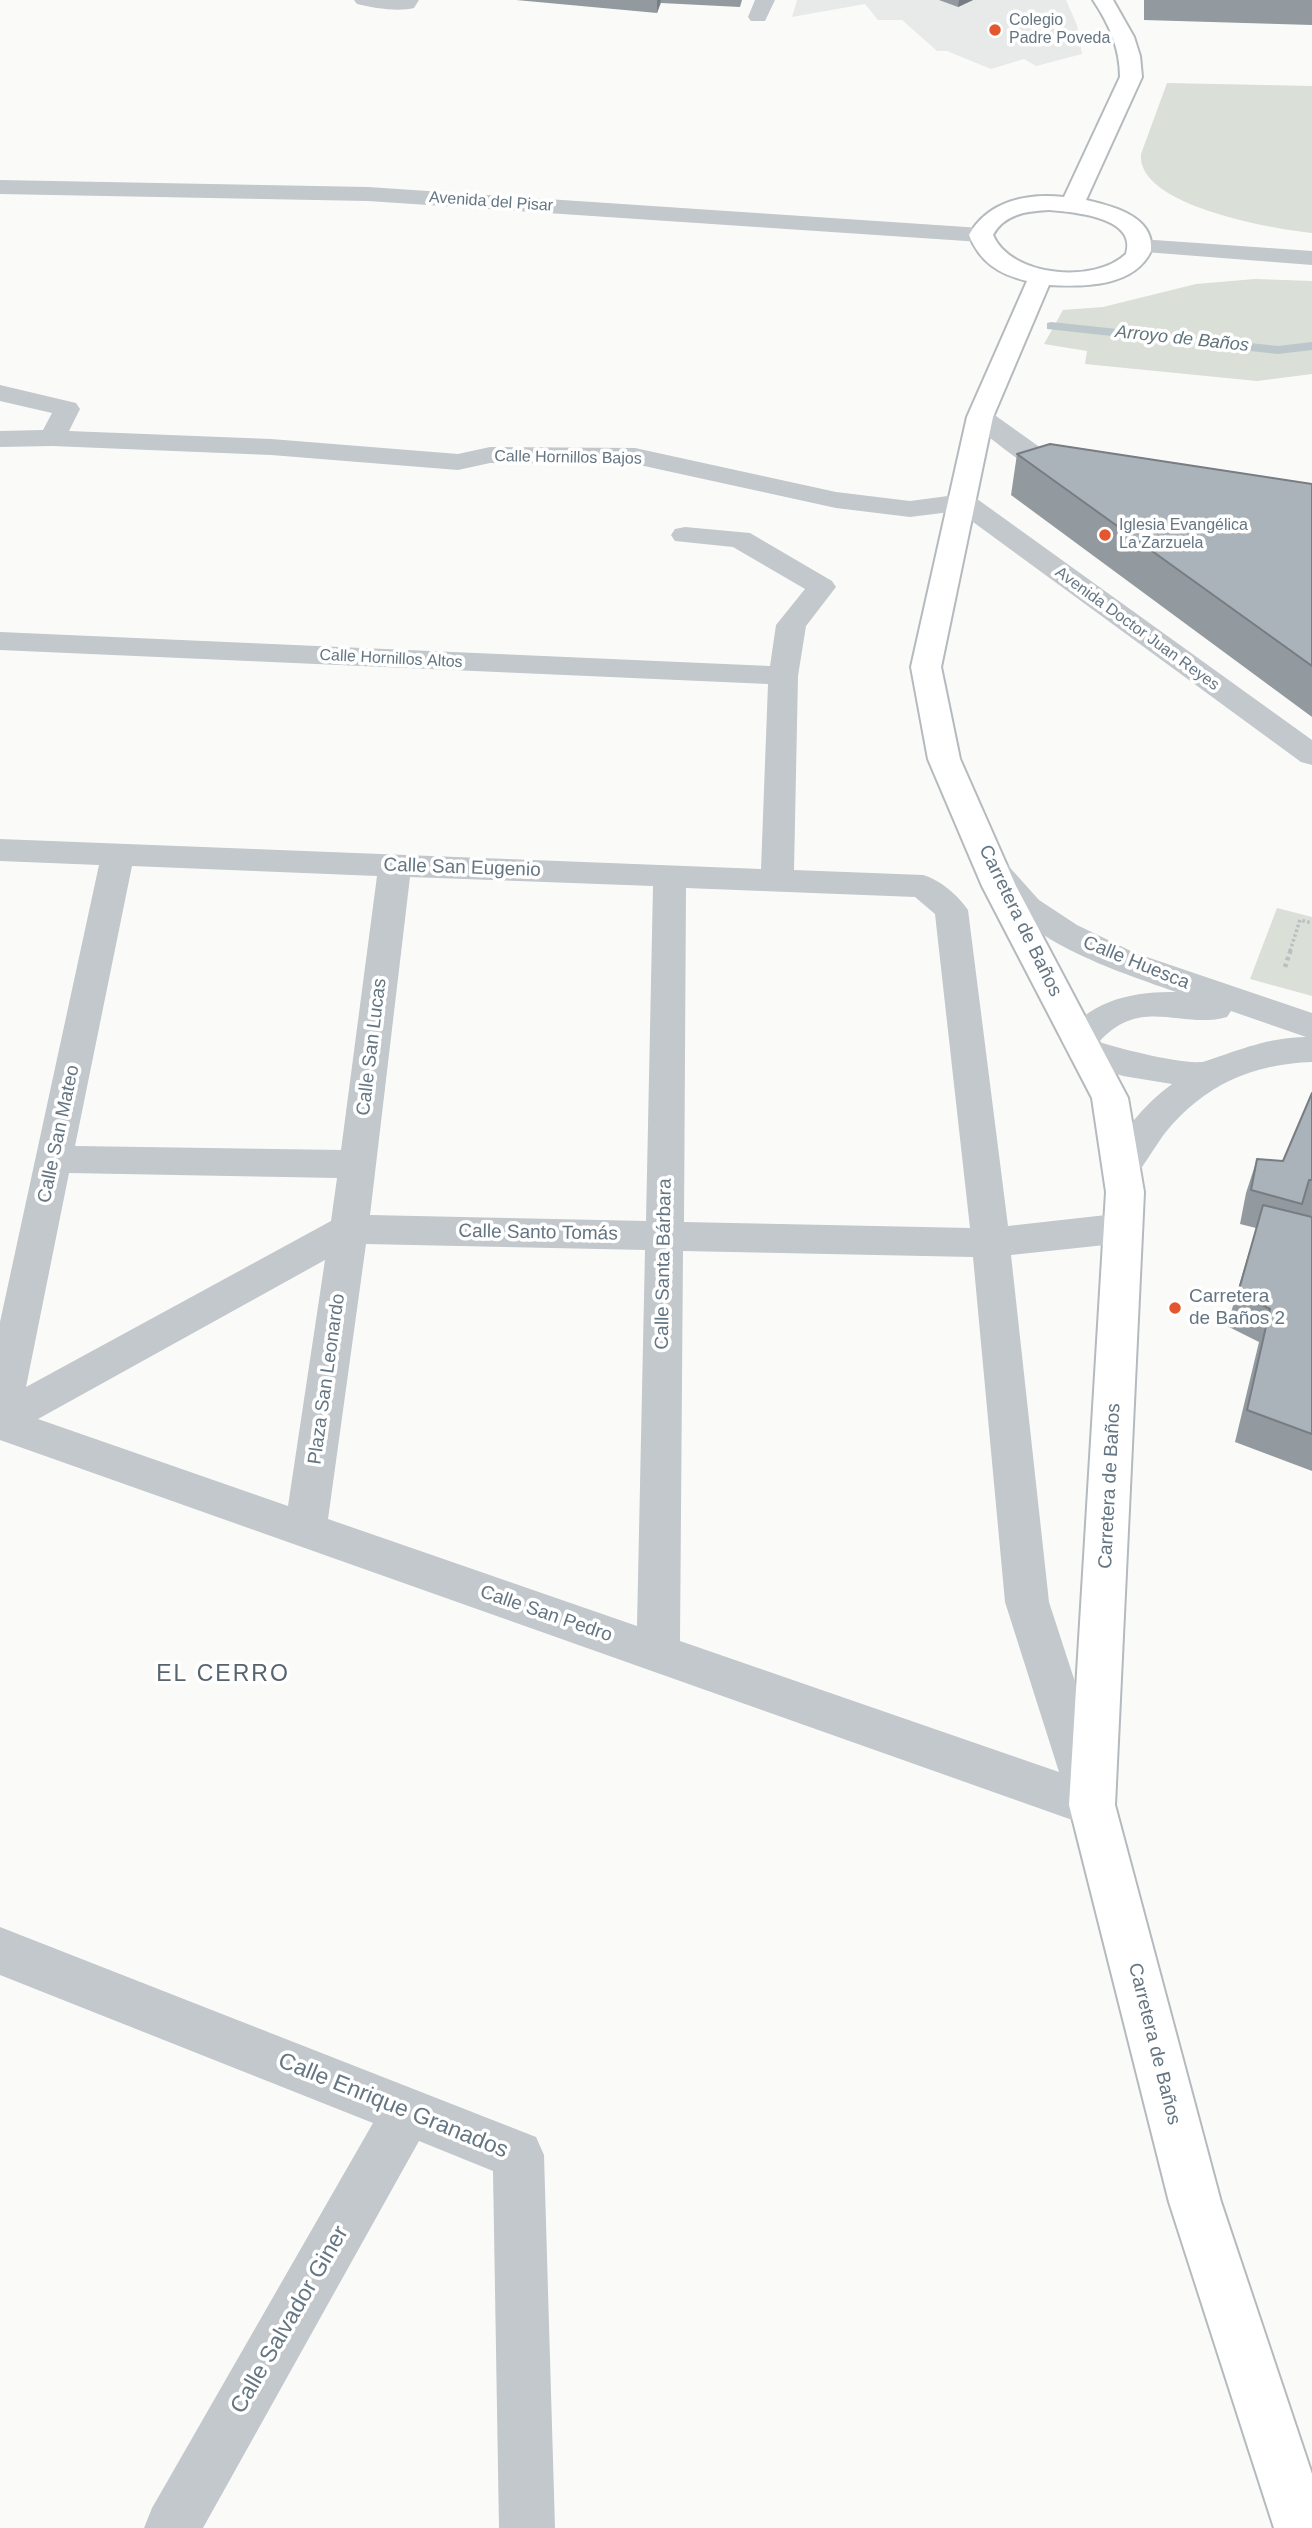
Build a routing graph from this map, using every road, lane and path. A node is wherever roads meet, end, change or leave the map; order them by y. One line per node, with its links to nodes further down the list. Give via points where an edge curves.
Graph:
1 (363, 0): 3 (street)
2 (1104, 0): 5 (main road, via 1125,38 1131,77)
3 (408, 2)
4 (0, 187): 6 (street, Avenida del Pisar, via 368,194)
5 (1073, 204): 6 (main road, via 1016,207 992,219); 7 (main road, via 1126,223 1137,234)
6 (981, 235): 9 (main road, via 984,246 1000,262)
7 (1140, 246): 8 (street); 9 (main road, via 1130,264 1104,276)
8 (1312, 258)
9 (1041, 276): 11 (main road, Carretera de Baños)
10 (0, 393): 12 (street, via 67,409)
11 (980, 417): 14 (street, via 1052,469); 15 (main road, Carretera de Baños)
12 (52, 438): 13 (street, Calle Hornillos Bajos); 15 (street, Calle Hornillos Bajos, via 271,447 458,462 490,455 635,456 836,500 911,509)
13 (0, 439)
14 (1096, 484)
15 (964, 502): 19 (street, Avenida Doctor Juan Reyes); 23 (main road, Carretera de Baños, via 926,667 944,759)
16 (685, 535): 18 (street, via 740,539 822,587 791,625)
17 (0, 641): 18 (street, Calle Hornillos Altos)
18 (783, 676): 25 (street)
19 (1312, 755)
20 (0, 850): 21 (street, Calle San Eugenio)
21 (118, 855): 22 (street, Calle San Eugenio); 31 (street, Calle San Mateo)
22 (395, 865): 24 (street, Calle San Eugenio); 32 (street, Calle San Lucas)
23 (991, 867): 28 (street, Calle Huesca, via 1027,908 1065,933 1123,961); 29 (main road, Carretera de Baños)
24 (670, 876): 25 (street, Calle San Eugenio); 36 (street, Calle Santa Bárbara)
25 (777, 880): 37 (street, Calle San Eugenio, via 923,886 951,910)
26 (1312, 923): 27 (path, via 1300,920)
27 (1282, 976)
28 (1309, 1033): 29 (street, Calle Huesca, via 1208,1007 1147,1004 1100,1018); 30 (street)
29 (1083, 1046): 30 (street, via 1123,1063); 33 (main road, Carretera de Baños, via 1110,1098)
30 (1206, 1076): 33 (street, via 1154,1120)
31 (53, 1159): 32 (street); 38 (street, Calle San Mateo)
32 (357, 1164): 35 (street, Calle San Lucas)
33 (1121, 1167): 34 (main road, Carretera de Baños)
34 (1124, 1228): 37 (street, Calle Santo Tomás); 42 (main road, Carretera de Baños)
35 (349, 1229): 36 (street, Calle Santo Tomás); 39 (street); 40 (street, Plaza San Leonardo)
36 (665, 1236): 37 (street, Calle Santo Tomás); 41 (street, Calle Santa Bárbara)
37 (991, 1243): 42 (street, via 1027,1602)
38 (0, 1415)
39 (0, 1422): 40 (street, Calle San Pedro)
40 (305, 1530): 41 (street, Calle San Pedro)
41 (658, 1653): 42 (street, Calle San Pedro)
42 (1093, 1805): 45 (main road, Carretera de Baños, via 1195,2202)
43 (0, 1951): 44 (street, Calle Enrique Granados)
44 (408, 2112): 46 (street, Calle Salvador Giner); 47 (street, Calle Enrique Granados, via 518,2155)
45 (1294, 2514)
46 (172, 2528)
47 (527, 2528)

